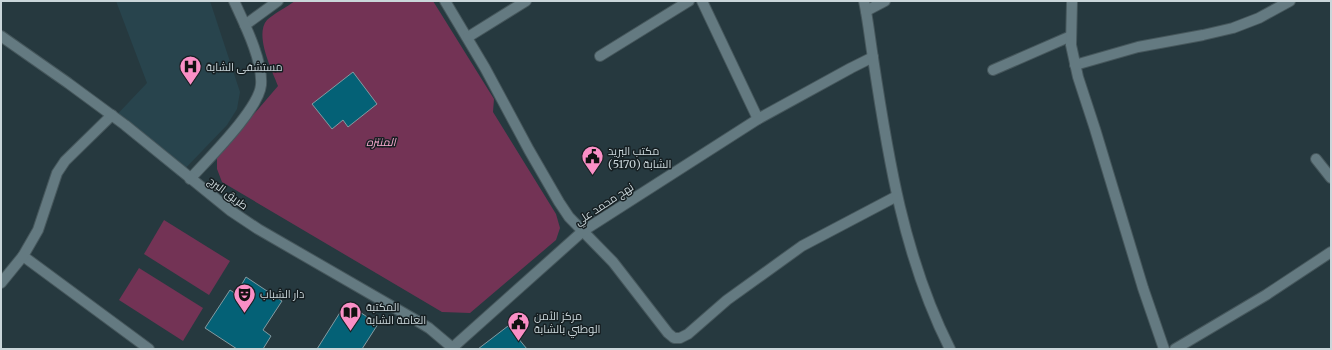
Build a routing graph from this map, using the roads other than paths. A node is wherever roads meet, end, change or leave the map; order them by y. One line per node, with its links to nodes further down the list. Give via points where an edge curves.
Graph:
1 (234, 1): 12 (street)
2 (278, 1): 12 (street)
3 (445, 1): 15 (street)
4 (526, 1): 15 (street)
5 (689, 1): 16 (street)
6 (702, 1): 21 (street)
7 (864, 1): 11 (street)
8 (885, 1): 11 (street)
9 (1072, 1): 14 (street)
10 (1290, 1): 18 (street, via 1259,18 1233,28 1138,46)
11 (866, 12): 17 (street)
12 (244, 25): 24 (street, via 260,72 261,85 257,99)
13 (1, 36): 20 (street, طريق البرج)
14 (1071, 36): 18 (street); 19 (street)
15 (468, 38): 26 (street, via 544,177 569,217)
16 (600, 56)
17 (872, 57): 21 (street, نهج محمد علي); 25 (street)
18 (1075, 64): 33 (street)
19 (994, 70)
20 (112, 115): 24 (street, طريق البرج); 28 (street, via 65,161 57,173 38,230)
21 (758, 119): 26 (street, نهج محمد علي)
22 (1316, 159): 23 (street)
23 (1331, 178)
24 (190, 179): 31 (street, طريق البرج, via 258,229 429,328)
25 (897, 196): 26 (street, via 802,246 727,300 696,328 680,338 674,338 668,333 613,262); 32 (street, via 914,261)
26 (583, 231): 31 (street, نهج محمد علي)
27 (1331, 252): 34 (street, via 1266,295)
28 (23, 256): 29 (street); 30 (street)
29 (1, 283)
30 (149, 349)
31 (453, 349)
32 (950, 349)
33 (1164, 349)
34 (1175, 349)

